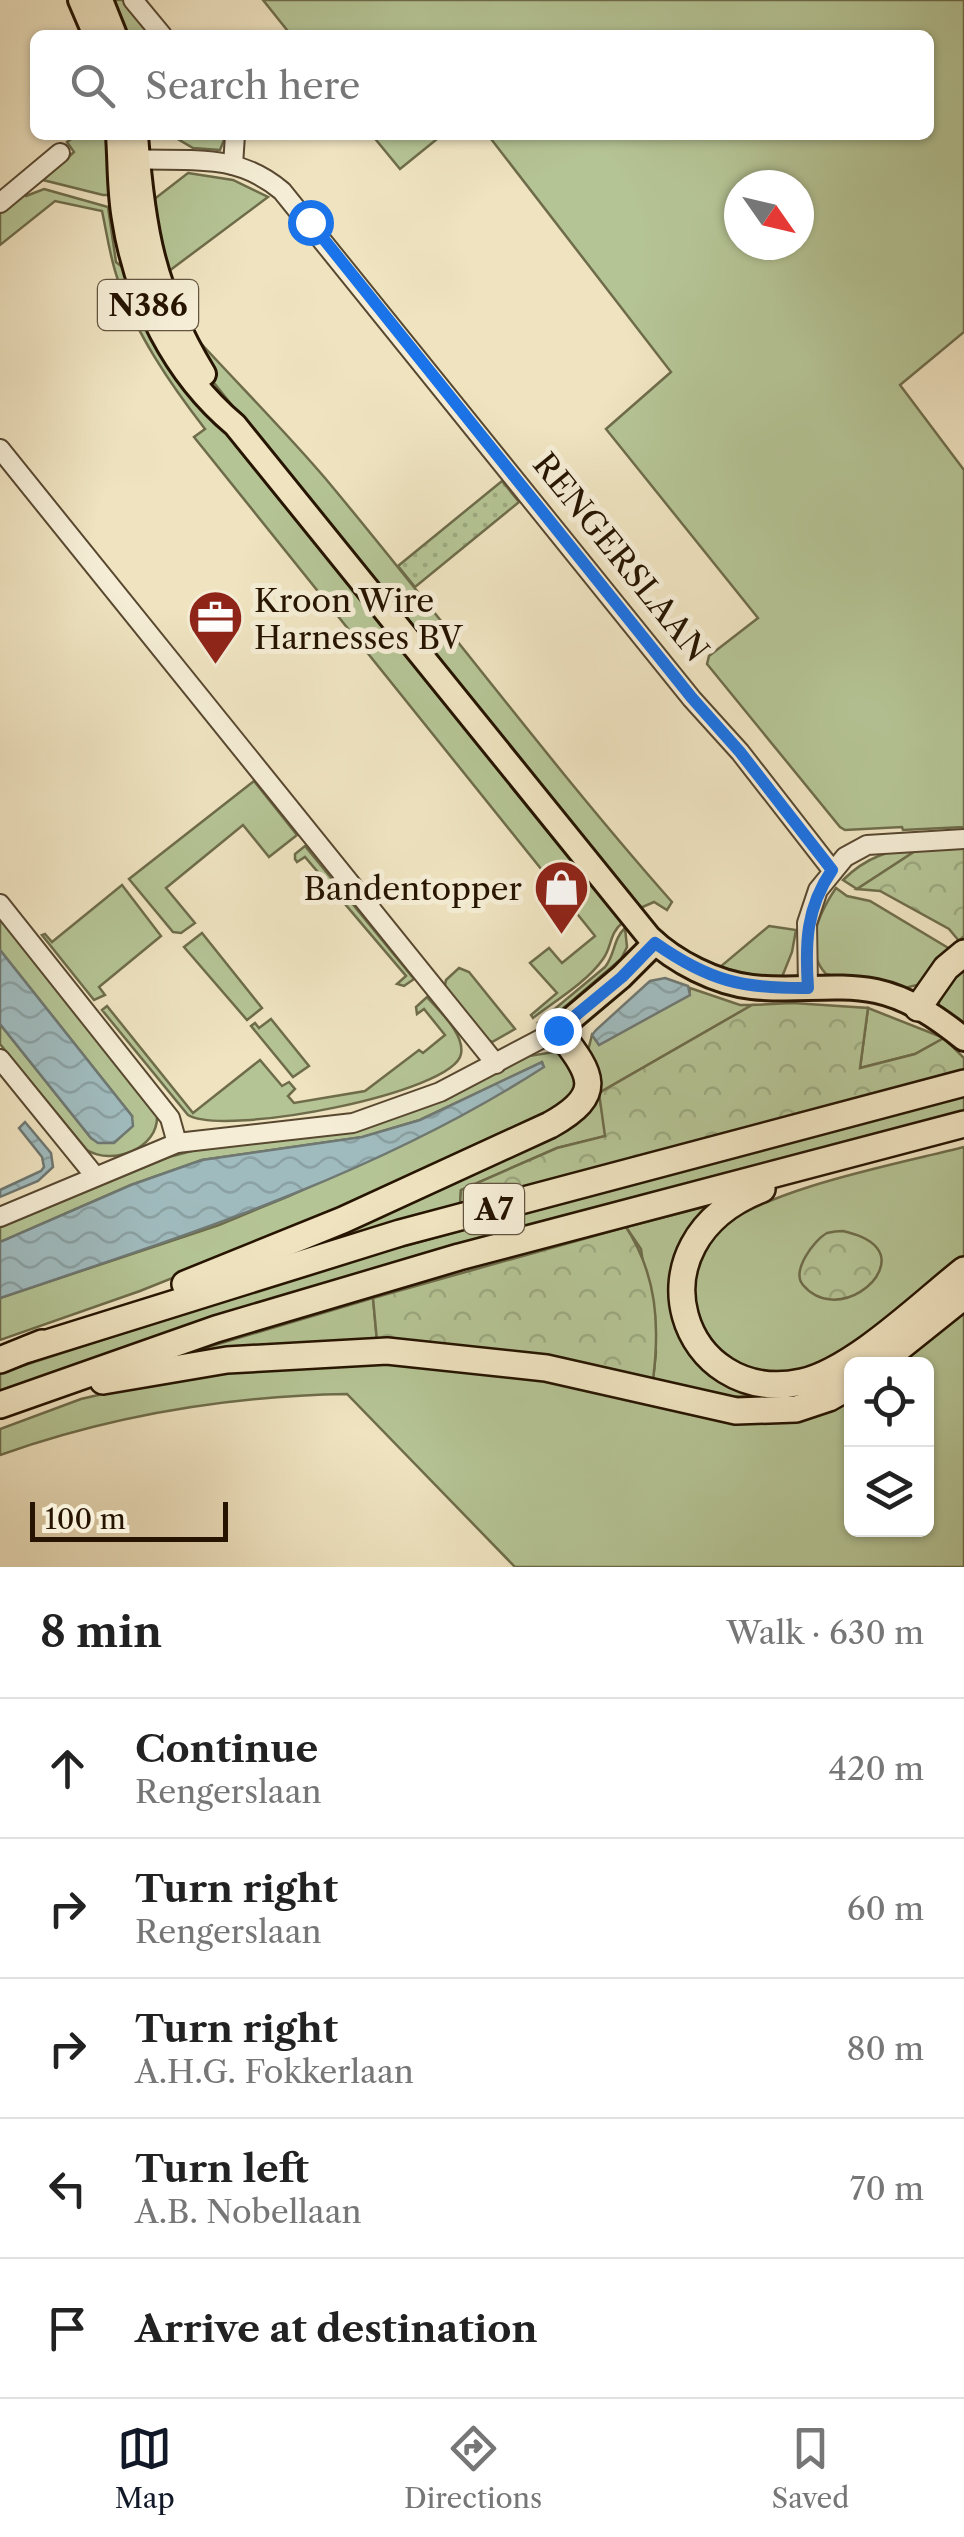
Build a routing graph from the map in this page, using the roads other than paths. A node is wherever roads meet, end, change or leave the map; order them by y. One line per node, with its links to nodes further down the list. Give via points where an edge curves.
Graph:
1 (80, 0): 4 (main road)
2 (101, 0): 5 (main road)
3 (133, 0): 6 (street)
4 (93, 30)
5 (113, 30)
6 (158, 30)
7 (120, 140): 11 (main road, N386)
8 (134, 140): 11 (main road, N386)
9 (235, 140): 12 (street)
10 (60, 153): 13 (street)
11 (128, 159): 12 (street, RENGERSLAAN); 18 (main road, N386, via 160,284 190,352 235,425)
12 (233, 164): 16 (street, RENGERSLAAN, via 261,173 310,222)
13 (0, 203)
14 (0, 449): 25 (street)
15 (964, 839): 16 (street, via 867,844)
16 (832, 870): 20 (street, via 807,923)
17 (0, 904): 28 (street, via 170,1118)
18 (655, 943): 20 (main road, N386, via 730,982); 22 (main road)
19 (964, 953): 21 (highway)
20 (808, 988): 21 (main road, N386, via 879,992)
21 (918, 1008): 23 (main road, N386)
22 (558, 1030): 25 (street); 34 (highway, A7, via 587,1072 577,1110 343,1220)
23 (964, 1039)
24 (0, 1059): 30 (street)
25 (496, 1064): 28 (street, via 353,1123)
26 (964, 1083): 34 (highway, A7, via 400,1234)
27 (964, 1124): 29 (highway, A7)
28 (177, 1144): 30 (street)
29 (856, 1153): 32 (highway, A7, via 747,1195 705,1225 686,1257 680,1294 688,1325 707,1354 740,1377 775,1385 802,1382 851,1360); 37 (highway, A7, via 459,1257 216,1329)
30 (95, 1176): 31 (street)
31 (0, 1218)
32 (964, 1270)
33 (964, 1296): 35 (highway)
34 (28, 1349): 36 (highway, A7)
35 (888, 1357)
36 (0, 1360)
37 (44, 1390): 38 (highway, A7, via 227,1360 387,1350 546,1368 736,1410 796,1409); 39 (highway, A7)
38 (844, 1390)
39 (0, 1405)

